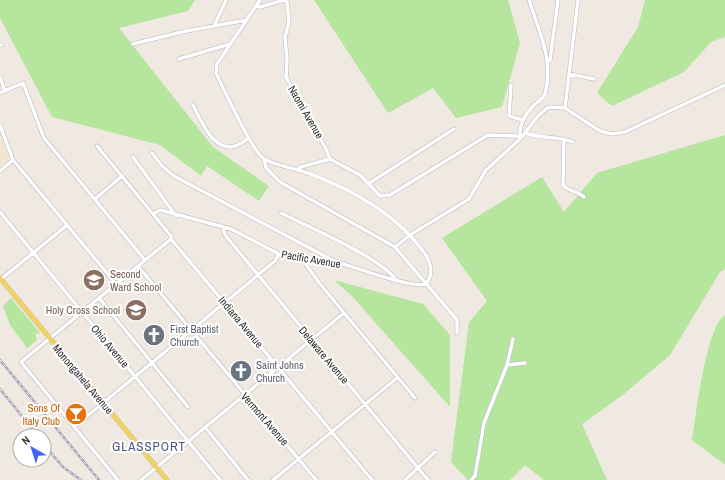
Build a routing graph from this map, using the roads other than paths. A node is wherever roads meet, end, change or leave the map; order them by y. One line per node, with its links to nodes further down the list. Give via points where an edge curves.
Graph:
1 (226, 0): 8 (street)
2 (260, 0): 6 (street)
3 (529, 0): 12 (street, via 542,36)
4 (558, 0): 12 (street, via 550,60)
5 (578, 0): 13 (street)
6 (256, 6): 7 (street); 34 (street, Naomi Avenue, via 260,8 284,0 287,2 289,22 285,37 286,77)
7 (247, 20): 8 (street); 10 (street)
8 (214, 26): 9 (street)
9 (133, 44)
10 (230, 44): 11 (street); 26 (street, via 217,64 216,73)
11 (179, 59)
12 (547, 62): 22 (street, via 544,95)
13 (569, 74): 15 (street); 21 (street)
14 (0, 77): 18 (street)
15 (594, 79)
16 (511, 85): 22 (street, via 509,116)
17 (725, 85): 21 (street, via 625,132 612,134 600,131)
18 (5, 91): 19 (street); 41 (street, via 23,83 44,138)
19 (0, 93)
20 (193, 105): 26 (street, via 207,131 217,142 235,146)
21 (565, 108): 25 (street, via 552,107 543,111)
22 (524, 120): 27 (street)
23 (0, 125): 35 (street)
24 (454, 129): 39 (street)
25 (525, 134): 27 (street); 28 (street, via 537,138)
26 (249, 138): 33 (street)
27 (521, 138): 39 (street, via 488,135 390,194 380,196); 48 (street, via 486,170 469,199)
28 (564, 140): 29 (street); 40 (street, via 563,185 568,190 580,193)
29 (572, 142)
30 (97, 146): 38 (street, Indiana Avenue)
31 (152, 153): 55 (street, via 174,176)
32 (133, 157): 45 (street)
33 (264, 159): 36 (street); 50 (street, via 266,168 280,182)
34 (330, 159): 36 (street); 39 (street, via 354,172)
35 (13, 160): 37 (street); 46 (street)
36 (297, 170): 48 (street, via 330,182 368,202)
37 (0, 171)
38 (122, 176): 41 (street); 44 (street, Indiana Avenue)
39 (368, 184)
40 (584, 198)
41 (95, 199): 54 (street)
42 (0, 212): 51 (street, Ohio Avenue)
43 (281, 213): 59 (street, via 386,268)
44 (153, 214): 45 (street, Pacific Avenue, via 160,210); 49 (street, Indiana Avenue)
45 (176, 216): 47 (street, Pacific Avenue)
46 (66, 226): 51 (street); 60 (street)
47 (223, 227): 52 (street, Pacific Avenue); 57 (street, Delaware Avenue, via 225,235)
48 (410, 235): 50 (street); 61 (street, via 429,260 431,274)
49 (171, 237): 54 (street); 63 (street, Indiana Avenue)
50 (395, 247): 61 (street)
51 (33, 253): 58 (street); 64 (street, Ohio Avenue)
52 (279, 254): 53 (street, Pacific Avenue); 57 (street, via 275,261)
53 (300, 256): 55 (street, Pacific Avenue); 65 (street)
54 (145, 260): 56 (street)
55 (337, 262): 59 (street, Pacific Avenue)
56 (138, 266): 60 (street); 66 (street, Vermont Avenue)
57 (258, 275): 63 (street); 70 (street, Delaware Avenue)
58 (0, 279): 68 (main road, Monongahela Avenue)
59 (396, 280): 61 (street, Pacific Avenue)
60 (116, 284): 62 (street)
61 (426, 284): 67 (street, via 457,320)
62 (99, 298): 64 (street); 71 (street)
63 (225, 303): 66 (street); 74 (street, Indiana Avenue)
64 (81, 313): 68 (street); 75 (street, Ohio Avenue)
65 (344, 313): 70 (street); 76 (street)
66 (191, 330): 71 (street); 77 (street, Vermont Avenue)
67 (457, 333)
68 (50, 338): 79 (main road, Monongahela Avenue); 82 (street, via 21,362)
69 (513, 339): 73 (street)
70 (311, 340): 74 (street); 80 (street, Delaware Avenue)
71 (152, 363): 75 (street); 81 (street)
72 (525, 363): 73 (street)
73 (508, 365): 100 (street, via 484,423 475,476)
74 (278, 367): 77 (street); 84 (street, Indiana Avenue)
75 (135, 377): 79 (street); 85 (street, Ohio Avenue)
76 (397, 378): 78 (street); 80 (street)
77 (244, 395): 83 (street); 87 (street, Vermont Avenue)
78 (415, 398)
79 (104, 403): 82 (street); 88 (main road, Monongahela Avenue)
80 (365, 404): 84 (street); 89 (street, Delaware Avenue)
81 (188, 407)
82 (74, 427): 90 (street)
83 (205, 427): 85 (street); 94 (street)
84 (332, 432): 87 (street); 97 (street, Indiana Avenue)
85 (188, 441): 88 (street); 93 (street, Ohio Avenue)
86 (435, 452): 89 (street)
87 (299, 458): 95 (street); 96 (street, Vermont Avenue)
88 (156, 468): 91 (street); 92 (main road, Monongahela Avenue)
89 (418, 469): 98 (street); 99 (street, Delaware Avenue)
90 (118, 480)
91 (141, 480)
92 (166, 480)
93 (220, 480)
94 (248, 480)
95 (273, 480)
96 (316, 480)
97 (372, 480)
98 (405, 480)
99 (428, 480)
100 (471, 480)

